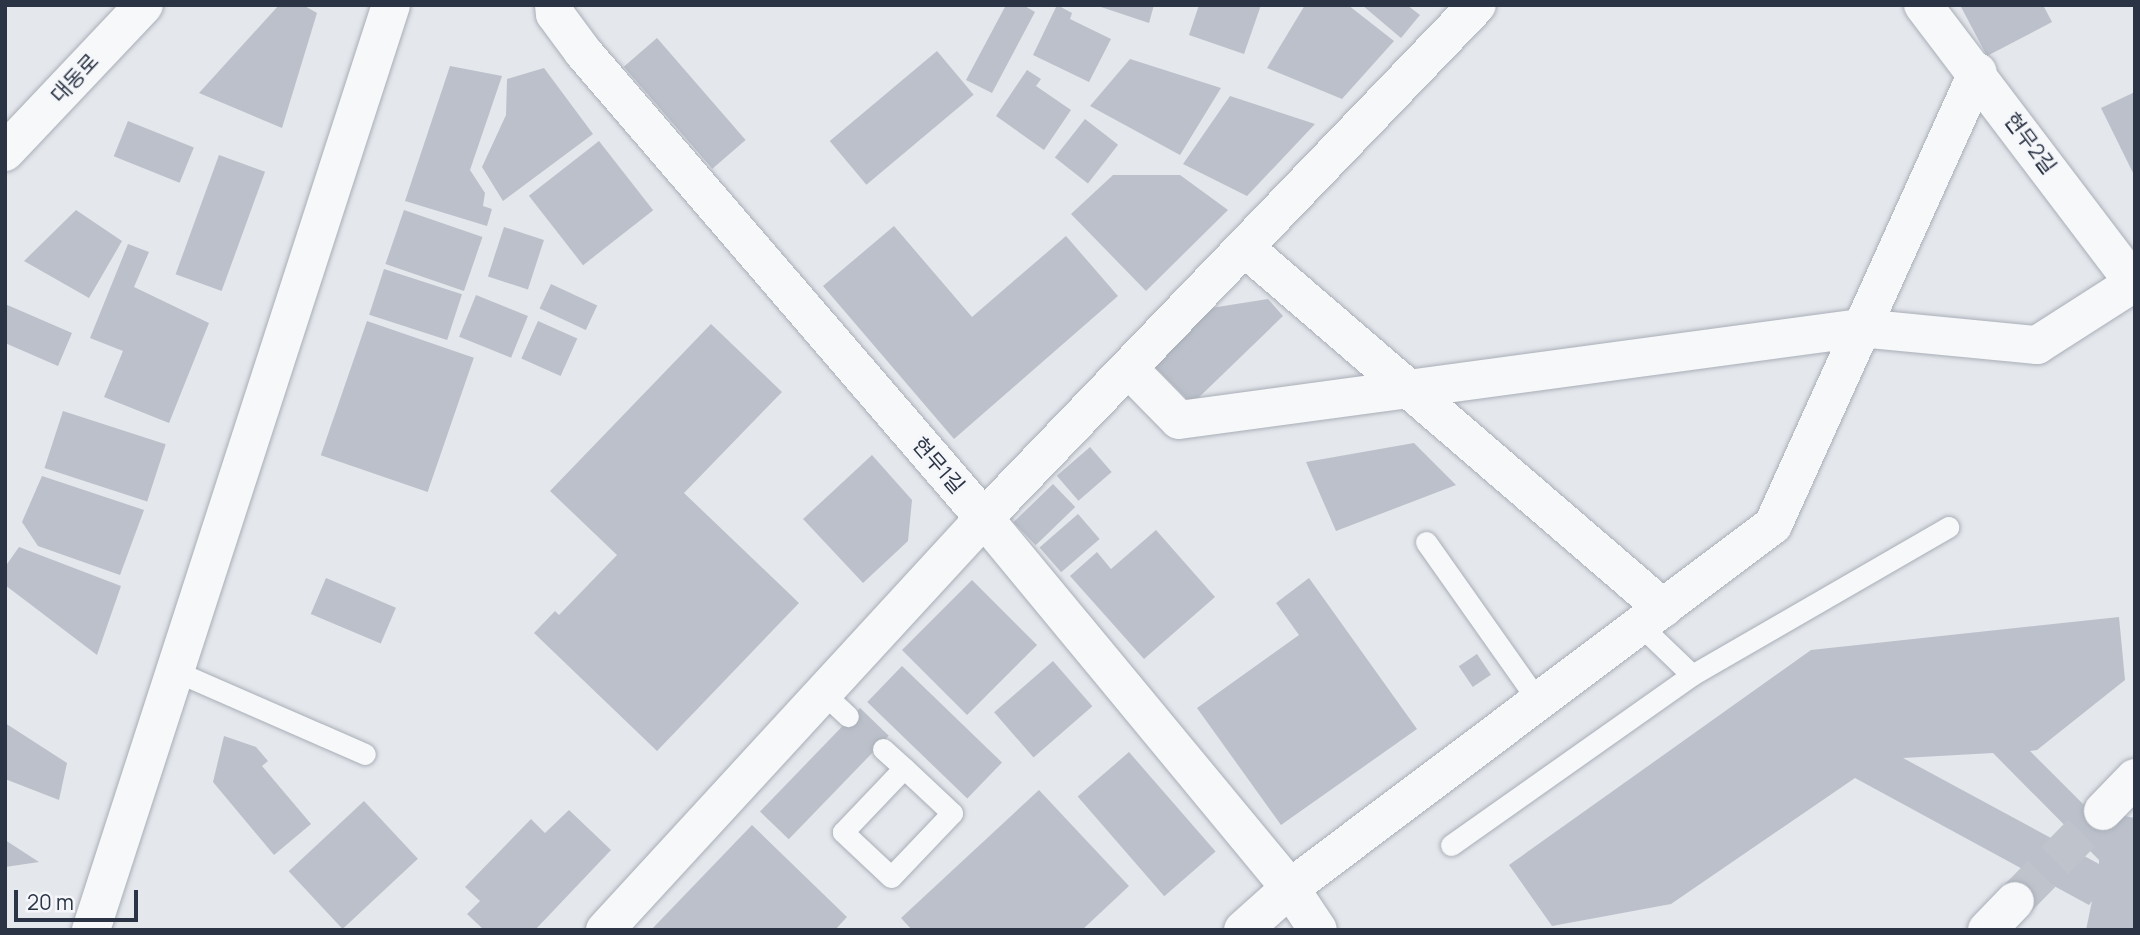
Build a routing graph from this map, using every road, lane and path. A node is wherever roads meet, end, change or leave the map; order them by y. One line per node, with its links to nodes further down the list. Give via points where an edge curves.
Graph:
1 (144, 5): 7 (street, 대동로)
2 (391, 5): 17 (street)
3 (554, 5): 13 (street, 현무1길, via 555,14 583,52)
4 (1477, 5): 8 (street)
5 (1923, 5): 6 (street, 현무2길)
6 (1978, 72): 9 (street, 현무2길); 10 (street)
7 (6, 148)
8 (1245, 248): 11 (street); 12 (street)
9 (2135, 284): 10 (street, via 2037,345)
10 (1860, 328): 12 (street); 16 (street, via 1773,525)
11 (1129, 369): 12 (street, via 1178,420); 13 (street)
12 (1410, 390): 16 (street)
13 (984, 518): 26 (street, 현무1길); 29 (street, via 836,704)
14 (1948, 527): 18 (lane)
15 (1426, 542): 19 (lane)
16 (1651, 616): 18 (lane); 19 (street)
17 (175, 671): 21 (lane); 28 (street)
18 (1692, 675): 25 (lane)
19 (1539, 702): 26 (street)
20 (883, 749): 22 (lane)
21 (365, 754)
22 (904, 768): 22 (lane, via 951,813 891,877 843,832)
23 (2135, 778): 24 (street)
24 (2103, 811)
25 (1451, 845)
26 (1290, 888): 30 (street); 31 (street, 현무1길)
27 (2015, 901): 32 (street)
28 (91, 930)
29 (605, 930)
30 (1243, 930)
31 (1318, 930)
32 (1987, 930)

